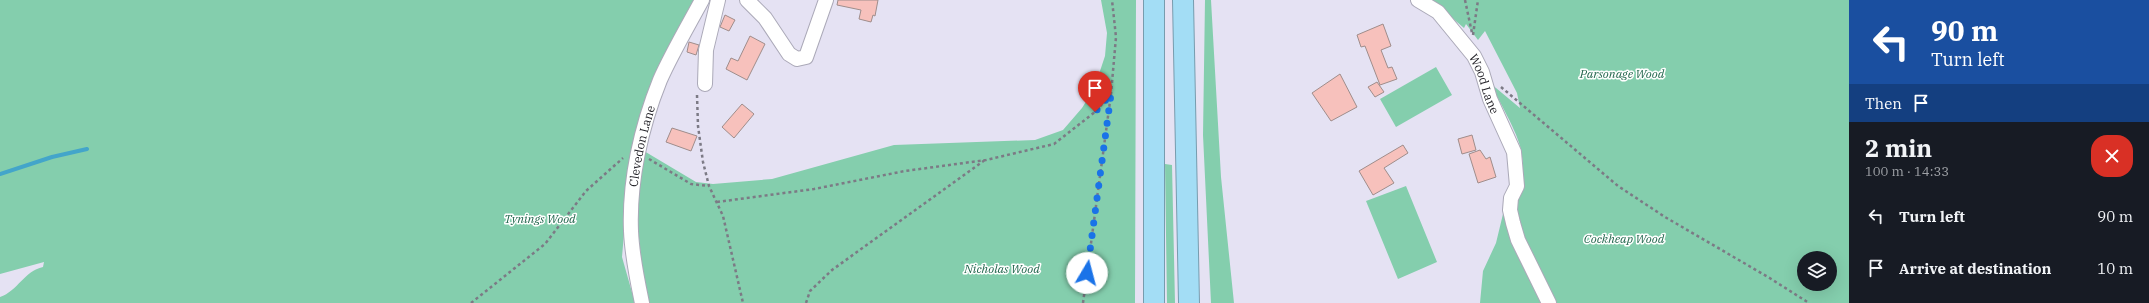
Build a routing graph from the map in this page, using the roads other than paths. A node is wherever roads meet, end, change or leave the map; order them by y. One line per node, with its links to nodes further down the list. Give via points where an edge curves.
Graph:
1 (702, 0): 9 (street, Clevedon Lane, via 660,79 639,151 631,231 633,260)
2 (718, 0): 8 (street, via 706,50)
3 (747, 0): 4 (street, via 765,18 789,54 797,59 806,57 809,52)
4 (826, 0)
5 (1154, 0): 10 (highway)
6 (1183, 0): 11 (highway)
7 (1418, 0): 12 (street, Wood Lane, via 1438,12 1474,56 1482,72 1490,99 1514,152 1516,186 1510,210 1513,223 1518,240)
8 (705, 84)
9 (642, 303)
10 (1154, 303)
11 (1189, 303)
12 (1549, 303)

